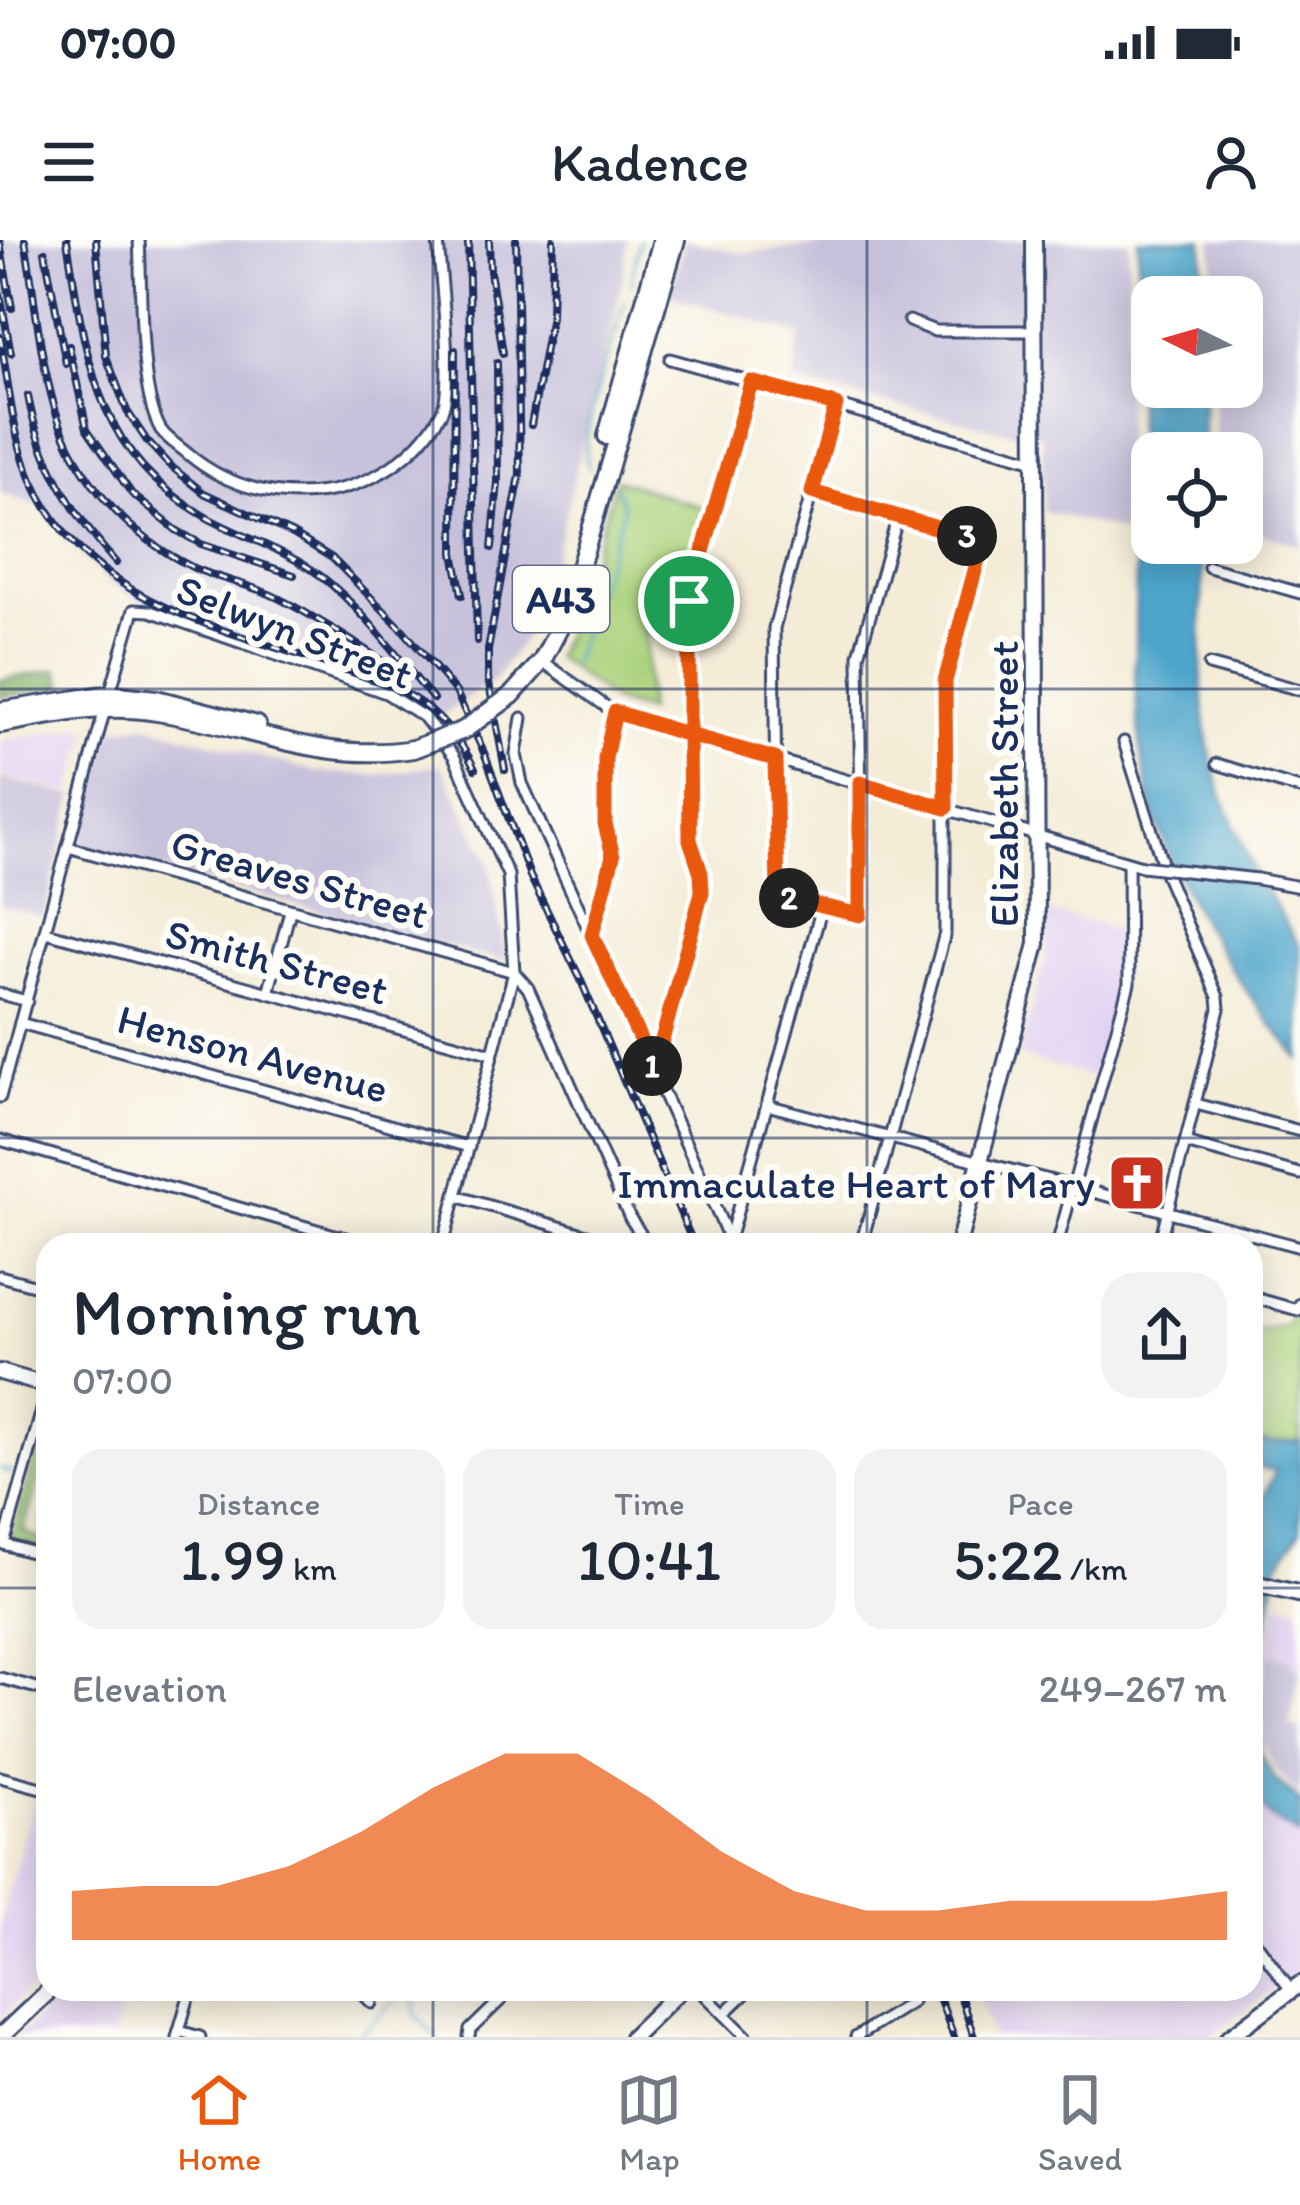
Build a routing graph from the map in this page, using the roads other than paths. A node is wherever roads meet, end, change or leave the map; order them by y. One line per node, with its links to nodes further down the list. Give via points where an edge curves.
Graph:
1 (139, 240): 2 (street, via 148,394 162,432 214,476 279,495 343,491 406,458 444,409)
2 (438, 240)
3 (662, 240): 6 (highway, A43)
4 (676, 240): 6 (highway, A43)
5 (1034, 240): 8 (main road, Elizabeth Street)
6 (651, 301): 17 (highway, A43, via 570,602); 20 (highway, A43, via 559,607)
7 (909, 321): 8 (street, via 934,331)
8 (1034, 331): 12 (main road, Elizabeth Street)
9 (670, 358): 10 (street)
10 (751, 382): 11 (street); 26 (street, via 689,601)
11 (836, 405): 12 (street); 13 (street)
12 (1035, 461): 33 (main road, Elizabeth Street)
13 (812, 492): 14 (street); 28 (street, via 774,628)
14 (898, 516): 30 (street, via 859,656); 32 (street, via 983,541 945,681)
15 (1209, 567): 16 (street)
16 (1300, 593)
17 (542, 661): 20 (highway, A43); 23 (street)
18 (1209, 665): 19 (street)
19 (1300, 690)
20 (509, 692): 21 (highway, A43, bridge, via 464,730 362,755)
21 (108, 701): 22 (highway, A43); 25 (highway, A43); 34 (street); 41 (street, Selwyn Street, via 134,610 362,683 424,717 454,756 508,875)
22 (0, 711)
23 (615, 712): 26 (street); 40 (street, via 605,758 613,856)
24 (522, 718): 40 (street, via 516,768)
25 (0, 724)
26 (689, 735): 28 (street); 47 (street, via 690,840 701,900)
27 (1124, 742): 49 (street, via 1167,878 1218,997)
28 (775, 759): 30 (street); 37 (street, via 779,894)
29 (1217, 764): 31 (street)
30 (860, 783): 32 (street); 37 (street, via 860,915)
31 (1300, 789)
32 (946, 808): 33 (street); 52 (street, via 945,933)
33 (1036, 835): 35 (street); 56 (main road, Elizabeth Street, via 1035,962)
34 (68, 848): 38 (street, Greaves Street); 39 (street)
35 (1135, 864): 36 (street, bridge); 58 (street, via 1130,984)
36 (1300, 887)
37 (822, 907): 50 (street)
38 (290, 911): 41 (street, Greaves Street); 42 (street)
39 (46, 932): 42 (street, Smith Street); 44 (street)
40 (592, 935): 47 (street)
41 (514, 972): 46 (street); 64 (street, Selwyn Street)
42 (268, 993): 46 (street, Smith Street)
43 (0, 994): 44 (street)
44 (27, 1001): 45 (street)
45 (20, 1023): 48 (street); 55 (street, Henson Avenue)
46 (492, 1054): 55 (street)
47 (654, 1070): 65 (street)
48 (0, 1097)
49 (1196, 1104): 51 (street); 54 (street)
50 (767, 1105): 52 (street); 66 (street)
51 (1300, 1131)
52 (890, 1139): 56 (street); 67 (street)
53 (0, 1140): 61 (street)
54 (1186, 1143): 57 (street); 60 (street)
55 (469, 1147): 59 (street)
56 (981, 1162): 58 (street); 68 (main road, Elizabeth Street)
57 (1300, 1174)
58 (1073, 1187): 60 (street); 69 (street)
59 (456, 1196): 62 (street); 63 (street)
60 (1167, 1212): 70 (street); 71 (street)
61 (328, 1233)
62 (446, 1233)
63 (580, 1233)
64 (640, 1233)
65 (727, 1233)
66 (733, 1233)
67 (864, 1233)
68 (961, 1233)
69 (1060, 1233)
70 (1162, 1233)
71 (1247, 1233)
72 (1263, 1237): 73 (street)
73 (1300, 1247)
74 (0, 1276): 75 (street)
75 (36, 1286)
76 (1263, 1300): 77 (street)
77 (1299, 1307)
78 (0, 1372): 79 (main road)
79 (36, 1384)
80 (36, 1429): 81 (street)
81 (2, 1544): 82 (street)
82 (36, 1554)
83 (1263, 1586): 84 (main road)
84 (1300, 1594)
85 (0, 1678): 86 (street)
86 (36, 1688)
87 (0, 1777): 88 (street)
88 (36, 1787)
89 (1263, 1951): 90 (street)
90 (1297, 1992): 106 (main road)
91 (38, 2001): 101 (main road)
92 (188, 2001): 99 (street)
93 (501, 2001): 100 (street)
94 (669, 2001): 103 (main road)
95 (711, 2001): 98 (street)
96 (737, 2001): 98 (street)
97 (912, 2002): 105 (street)
98 (724, 2014): 104 (street)
99 (178, 2034): 102 (street)
100 (469, 2036)
101 (0, 2037)
102 (200, 2037)
103 (632, 2037)
104 (747, 2037)
105 (856, 2037)
106 (1229, 2037)

